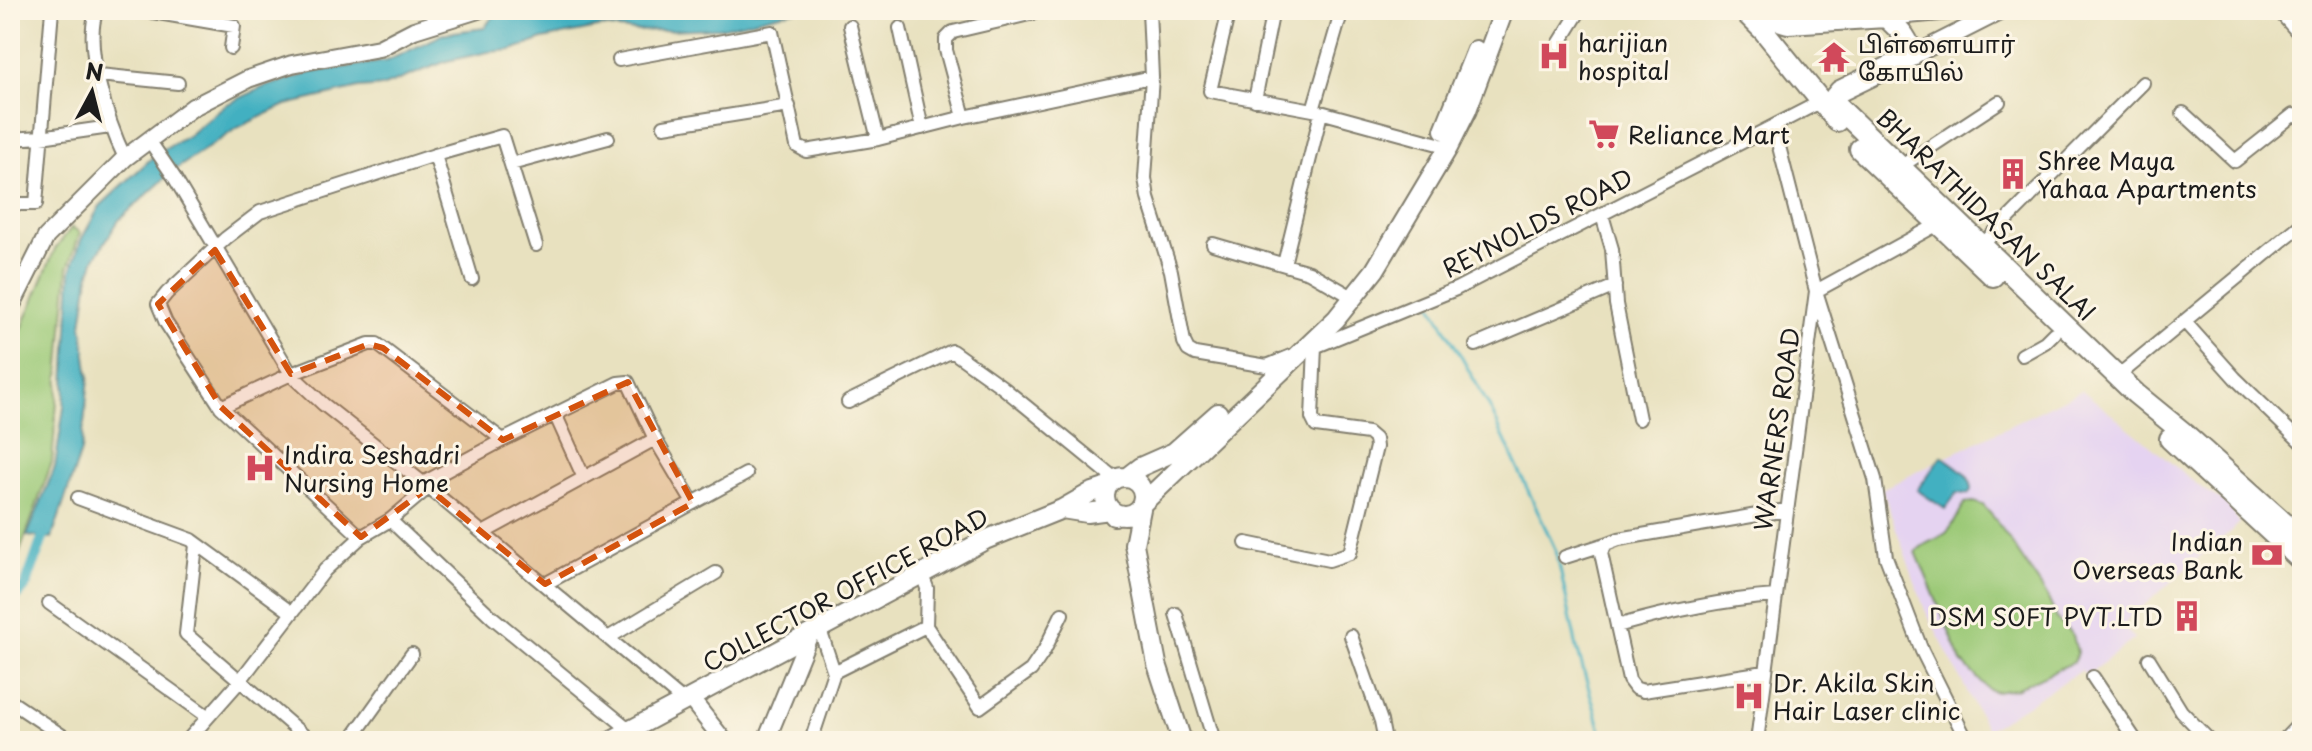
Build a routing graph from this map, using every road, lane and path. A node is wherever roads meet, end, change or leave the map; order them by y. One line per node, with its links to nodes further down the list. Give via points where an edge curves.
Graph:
1 (52, 10): 42 (street)
2 (97, 10): 26 (street, via 93,46)
3 (141, 10): 23 (street, via 234,26)
4 (478, 10): 47 (street, via 414,30 379,48 292,64 248,79 193,107)
5 (1046, 10): 36 (street, via 953,32 946,39)
6 (1149, 10): 27 (street)
7 (1229, 10): 30 (street, via 1210,91)
8 (1273, 10): 30 (street)
9 (1342, 10): 34 (street)
10 (1491, 10): 46 (main road)
11 (1504, 10): 64 (main road, via 1448,148 1394,242)
12 (1580, 10): 22 (street)
13 (1743, 10): 18 (main road, BHARATHIDASAN SALAI)
14 (1962, 10): 17 (street)
15 (2003, 10): 24 (street)
16 (2278, 10): 21 (street)
17 (1886, 17): 18 (main road, via 1812,24); 24 (main road, via 1901,30)
18 (1769, 20): 31 (main road, BHARATHIDASAN SALAI)
19 (850, 26): 45 (street)
20 (900, 28): 41 (street)
21 (2302, 37)
22 (1559, 44)
23 (231, 48)
24 (1910, 57): 51 (main road, BHARATHIDASAN SALAI, via 1840,91 1834,103)
25 (619, 60): 33 (street, via 772,32)
26 (99, 75): 28 (street); 39 (street)
27 (1152, 77): 36 (street); 72 (street, via 1145,178 1184,342 1195,354)
28 (178, 83)
29 (2143, 83): 58 (street)
30 (1255, 100): 34 (street)
31 (1820, 102): 40 (street, REYNOLDS ROAD); 54 (main road, BHARATHIDASAN SALAI, via 1861,149)
32 (1999, 102): 51 (street)
33 (789, 106): 38 (street); 45 (street, via 801,150)
34 (1317, 112): 46 (street); 60 (street)
35 (2183, 113): 37 (street, via 2235,161 2293,115)
36 (964, 117): 41 (street)
37 (2302, 118)
38 (664, 126)
39 (110, 127): 42 (street); 49 (street)
40 (1774, 127): 53 (street, REYNOLDS ROAD); 63 (street, WARNERS ROAD)
41 (922, 128): 45 (street)
42 (41, 137): 44 (street); 52 (street, via 36,204)
43 (608, 138): 50 (street)
44 (10, 139)
45 (878, 139)
46 (1438, 144): 64 (main road)
47 (152, 145): 49 (street); 59 (street)
48 (435, 155): 50 (street, via 502,136); 59 (street, via 260,212); 61 (street)
49 (125, 158): 65 (street, via 46,237)
50 (511, 164): 57 (street)
51 (1900, 167): 54 (main road, BHARATHIDASAN SALAI)
52 (10, 204)
53 (1602, 215): 62 (street); 69 (street, REYNOLDS ROAD, via 1456,289)
54 (1945, 220): 58 (main road, BHARATHIDASAN SALAI); 63 (street); 67 (main road, BHARATHIDASAN SALAI)
55 (2302, 224): 66 (street)
56 (1213, 244): 60 (street)
57 (536, 245)
58 (1982, 245): 74 (main road, BHARATHIDASAN SALAI)
59 (215, 250): 73 (street); 76 (street, via 158,304)
60 (1284, 264): 64 (street)
61 (472, 279)
62 (1615, 286): 68 (street); 78 (street)
63 (1816, 291): 93 (street, WARNERS ROAD); 140 (street, via 1875,479 1886,557 1922,651)
64 (1350, 296): 70 (main road, via 1336,319); 72 (main road)
65 (10, 309)
66 (2184, 321): 74 (street); 81 (street)
67 (2054, 333): 71 (street); 87 (main road, BHARATHIDASAN SALAI)
68 (1476, 345)
69 (1315, 346): 70 (street, REYNOLDS ROAD); 99 (street, via 1316,426 1368,433 1375,439 1350,553 1329,560)
70 (1298, 354): 72 (street, REYNOLDS ROAD); 82 (main road)
71 (2022, 355)
72 (1267, 366): 82 (main road)
73 (291, 374): 76 (street); 80 (street, via 377,344); 86 (street)
74 (2118, 376): 87 (main road, BHARATHIDASAN SALAI)
75 (848, 402): 85 (street, via 952,351)
76 (221, 407): 96 (street)
77 (556, 416): 79 (street, via 628,382); 80 (street); 84 (street)
78 (1639, 419)
79 (655, 439): 84 (street); 89 (street)
80 (503, 440): 86 (street)
81 (2302, 443)
82 (1181, 457): 85 (main road, COLLECTOR OFFICE ROAD, via 1140,467); 90 (main road)
83 (746, 474): 89 (street)
84 (584, 478): 95 (street)
85 (1116, 481): 90 (main road, via 1134,479 1142,489); 91 (main road, COLLECTOR OFFICE ROAD); 92 (main road, via 1105,503)
86 (426, 486): 94 (street); 95 (street)
87 (2234, 488): 97 (main road, BHARATHIDASAN SALAI); 103 (main road, BHARATHIDASAN SALAI)
88 (78, 498): 98 (street)
89 (693, 503): 106 (street)
90 (1142, 504): 92 (main road, via 1123,516); 100 (main road)
91 (1062, 509): 92 (main road); 105 (main road, COLLECTOR OFFICE ROAD, via 985,540)
92 (1110, 510): 100 (main road)
93 (1786, 510): 101 (street); 107 (street, WARNERS ROAD)
94 (390, 520): 96 (street); 127 (street, via 492,617)
95 (483, 533): 106 (street)
96 (361, 537): 109 (street, via 325,570)
97 (2302, 539)
98 (192, 540): 109 (street); 122 (street, via 196,545 186,634)
99 (1246, 543)
100 (1134, 544): 136 (main road, via 1157,664)
101 (1606, 544): 102 (street); 113 (street, via 1601,553)
102 (1565, 557)
103 (2302, 561)
104 (716, 573): 116 (street)
105 (922, 575): 112 (street); 114 (main road, COLLECTOR OFFICE ROAD)
106 (545, 584): 116 (street)
107 (1775, 596): 113 (street, via 1729,599); 120 (street, WARNERS ROAD)
108 (49, 603): 125 (street)
109 (292, 613): 122 (street)
110 (1062, 614): 112 (street, via 1031,670 980,707)
111 (1176, 614): 137 (street)
112 (926, 626): 119 (street)
113 (1617, 626): 120 (street, via 1629,680 1643,691)
114 (814, 633): 119 (street); 123 (main road, COLLECTOR OFFICE ROAD); 134 (street)
115 (1351, 636): 138 (street)
116 (608, 638): 123 (street)
117 (412, 654): 131 (street)
118 (2149, 659): 142 (street, via 2181,711)
119 (834, 672): 135 (street)
120 (1765, 672): 139 (street, WARNERS ROAD)
121 (2093, 677): 141 (street)
122 (239, 682): 125 (street); 130 (street)
123 (686, 699): 127 (main road, COLLECTOR OFFICE ROAD); 133 (street)
124 (10, 701): 128 (street)
125 (207, 716): 129 (street)
126 (2302, 721): 143 (street)
127 (631, 731): 132 (main road, COLLECTOR OFFICE ROAD)
128 (70, 741)
129 (187, 741)
130 (310, 741)
131 (350, 741)
132 (610, 741)
133 (724, 741)
134 (766, 741)
135 (811, 741)
136 (1182, 741)
137 (1214, 741)
138 (1385, 741)
139 (1757, 741)
140 (1967, 741)
141 (2136, 741)
142 (2210, 741)
143 (2283, 741)

